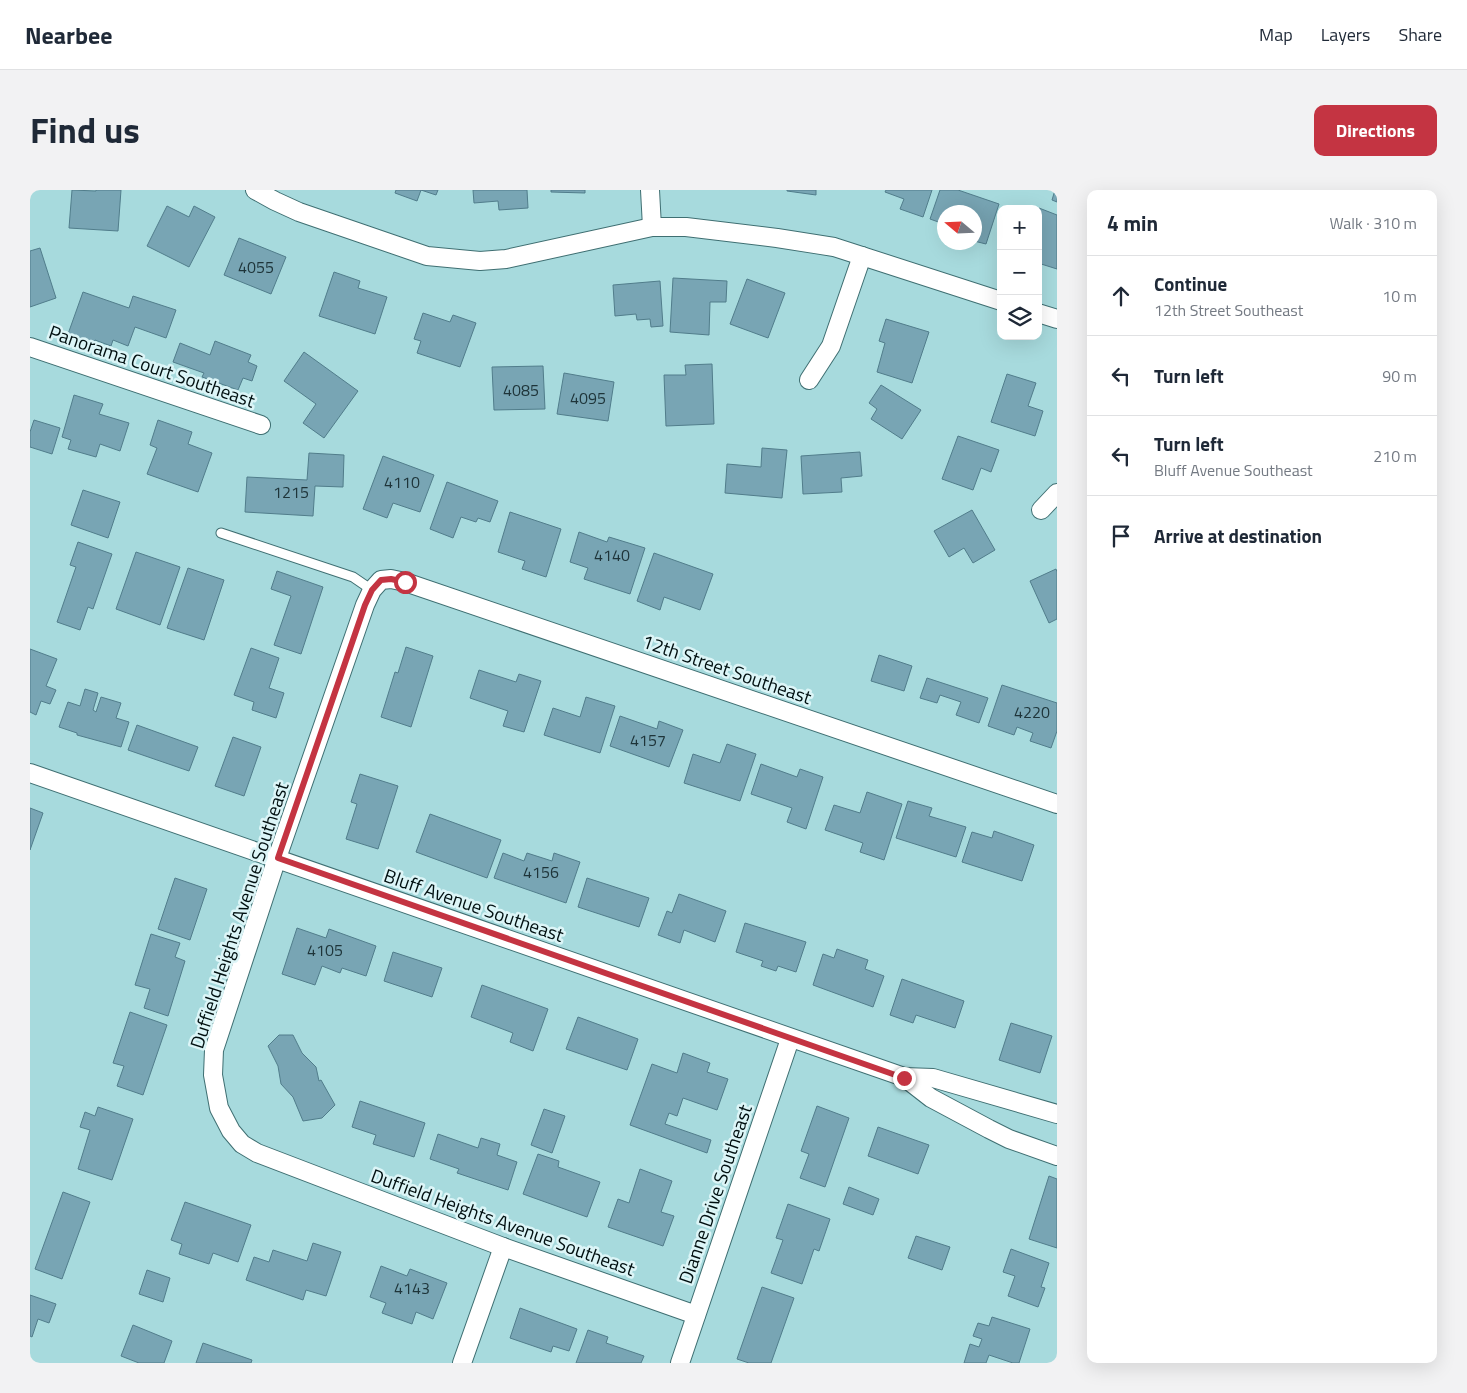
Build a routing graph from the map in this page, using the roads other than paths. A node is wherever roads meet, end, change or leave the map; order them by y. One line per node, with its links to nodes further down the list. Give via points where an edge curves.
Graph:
1 (255, 190): 3 (street, via 299,212 427,256 480,261 506,259)
2 (650, 190): 3 (street)
3 (652, 227): 4 (street, via 686,227 777,238 834,247)
4 (862, 256): 5 (street); 9 (street, via 831,346)
5 (997, 300)
6 (1042, 314): 7 (street)
7 (1057, 319)
8 (30, 347): 10 (street, Panorama Court Southeast)
9 (808, 380)
10 (261, 425)
11 (1057, 493): 12 (street)
12 (1041, 510)
13 (221, 533): 14 (lane)
14 (377, 585): 16 (street, 12th Street Southeast, via 391,579 405,582); 17 (street, Duffield Heights Avenue Southeast, via 365,605)
15 (30, 772): 17 (street, Bluff Avenue Southeast)
16 (1057, 804)
17 (278, 858): 18 (street, Bluff Avenue Southeast); 22 (street, Duffield Heights Avenue Southeast, via 214,1050 215,1092 231,1131 242,1144 257,1153)
18 (790, 1038): 19 (street, Bluff Avenue Southeast); 23 (street, Dianne Drive Southeast)
19 (904, 1078): 20 (street, Bluff Avenue Southeast, via 933,1078); 21 (street, Bluff Avenue Southeast, via 931,1098 981,1125)
20 (1057, 1114)
21 (1057, 1156)
22 (504, 1247): 23 (street, Duffield Heights Avenue Southeast); 24 (street)
23 (696, 1315): 25 (street, Dianne Drive Southeast)
24 (462, 1363)
25 (680, 1363)

